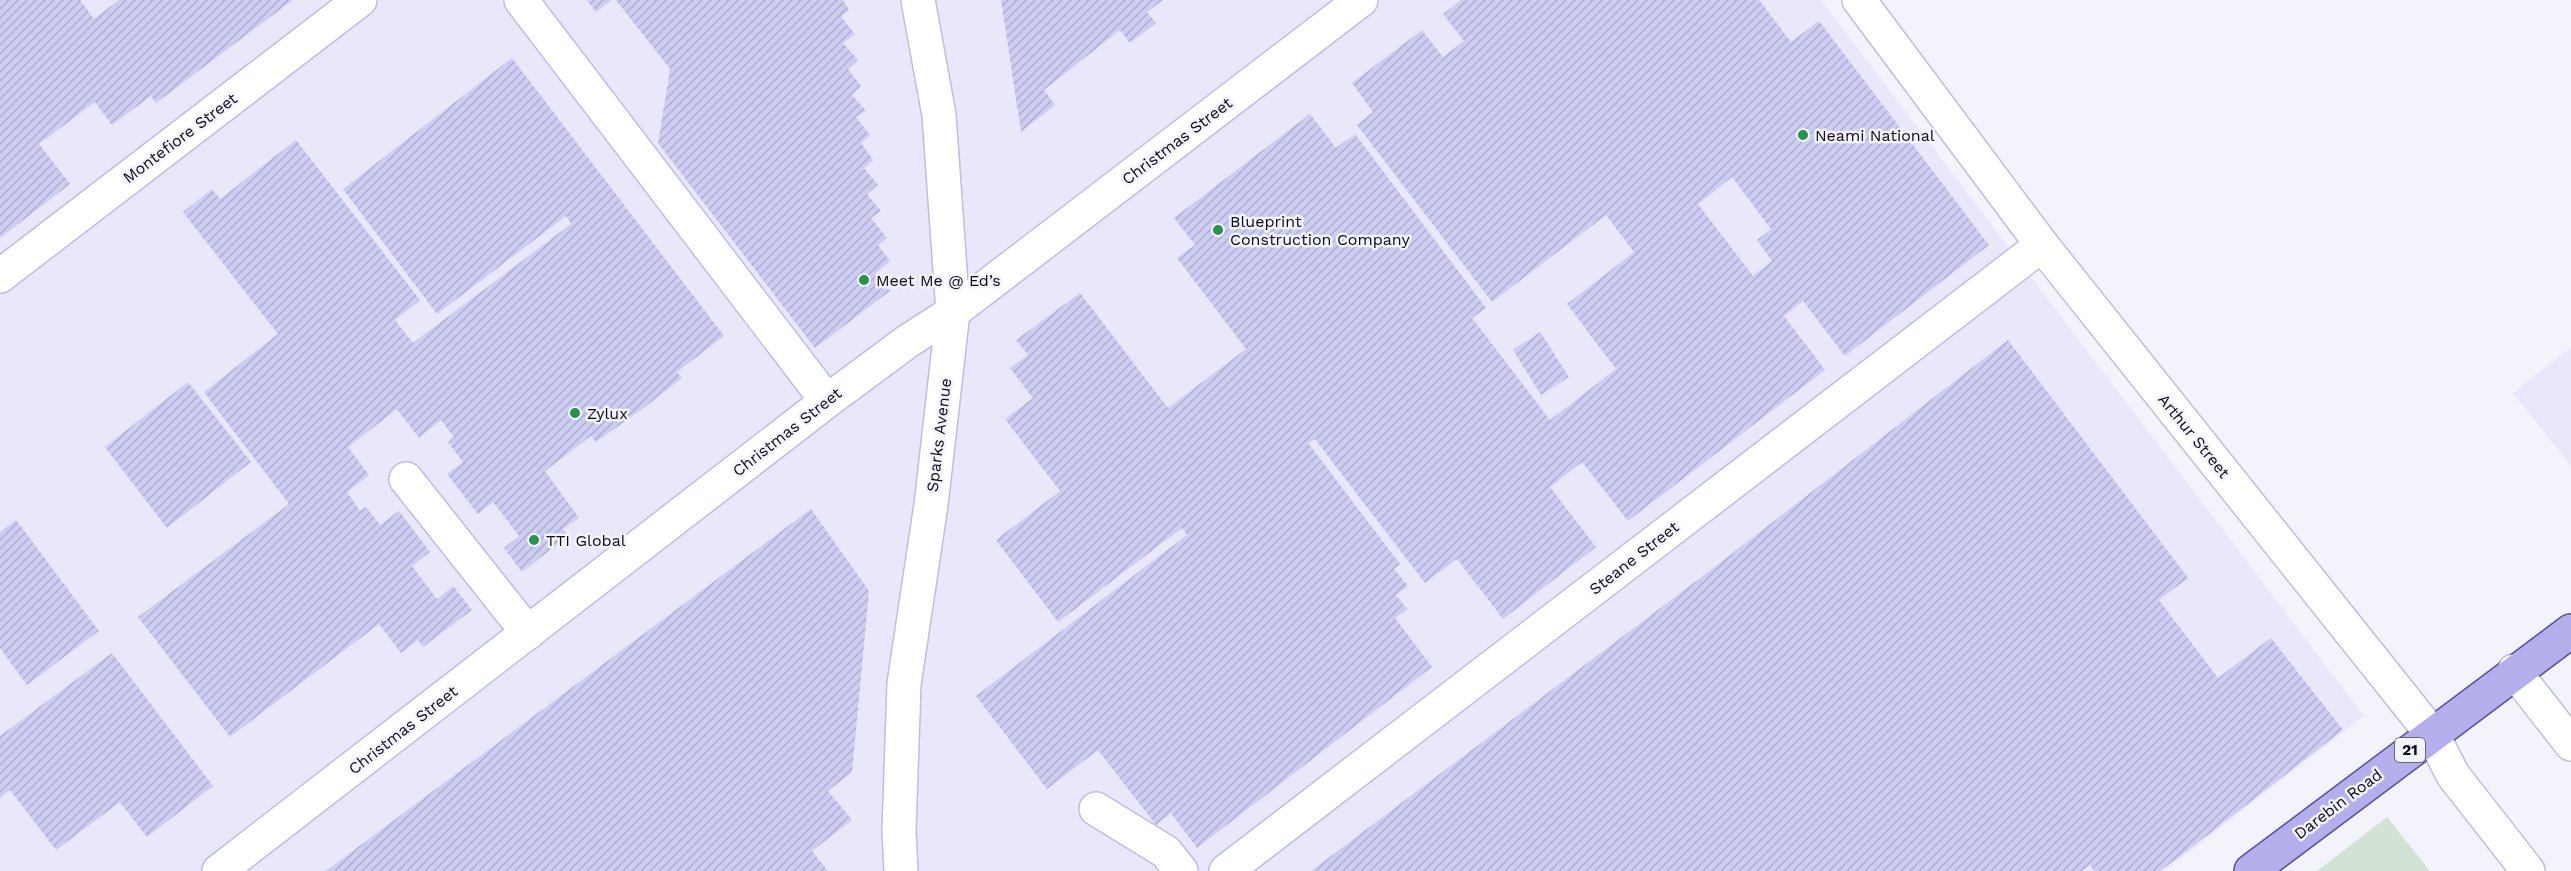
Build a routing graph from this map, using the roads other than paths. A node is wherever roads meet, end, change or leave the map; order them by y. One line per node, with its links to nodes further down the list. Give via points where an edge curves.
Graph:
1 (360, 0): 7 (street, Montefiore Street)
2 (521, 0): 9 (street)
3 (918, 0): 8 (street, Sparks Avenue, via 939,115)
4 (1361, 0): 8 (street, Christmas Street)
5 (1859, 0): 6 (street, Arthur Street)
6 (2042, 245): 14 (street, Arthur Street); 20 (street, Steane Street)
7 (0, 276)
8 (954, 312): 9 (street, Christmas Street); 18 (street, Sparks Avenue, via 904,684)
9 (827, 401): 12 (street, Christmas Street)
10 (406, 479): 12 (street)
11 (2571, 631): 13 (main road, Darebin Road / 21)
12 (528, 633): 17 (street, Christmas Street)
13 (2514, 671): 14 (main road, Darebin Road / 21); 15 (street)
14 (2432, 734): 21 (main road, Darebin Road / 21); 22 (street, Arthur Street, via 2453,776)
15 (2571, 744)
16 (1096, 809): 19 (street, via 1166,852)
17 (219, 871)
18 (901, 871)
19 (1181, 871)
20 (1226, 871)
21 (2251, 871)
22 (2528, 871)

